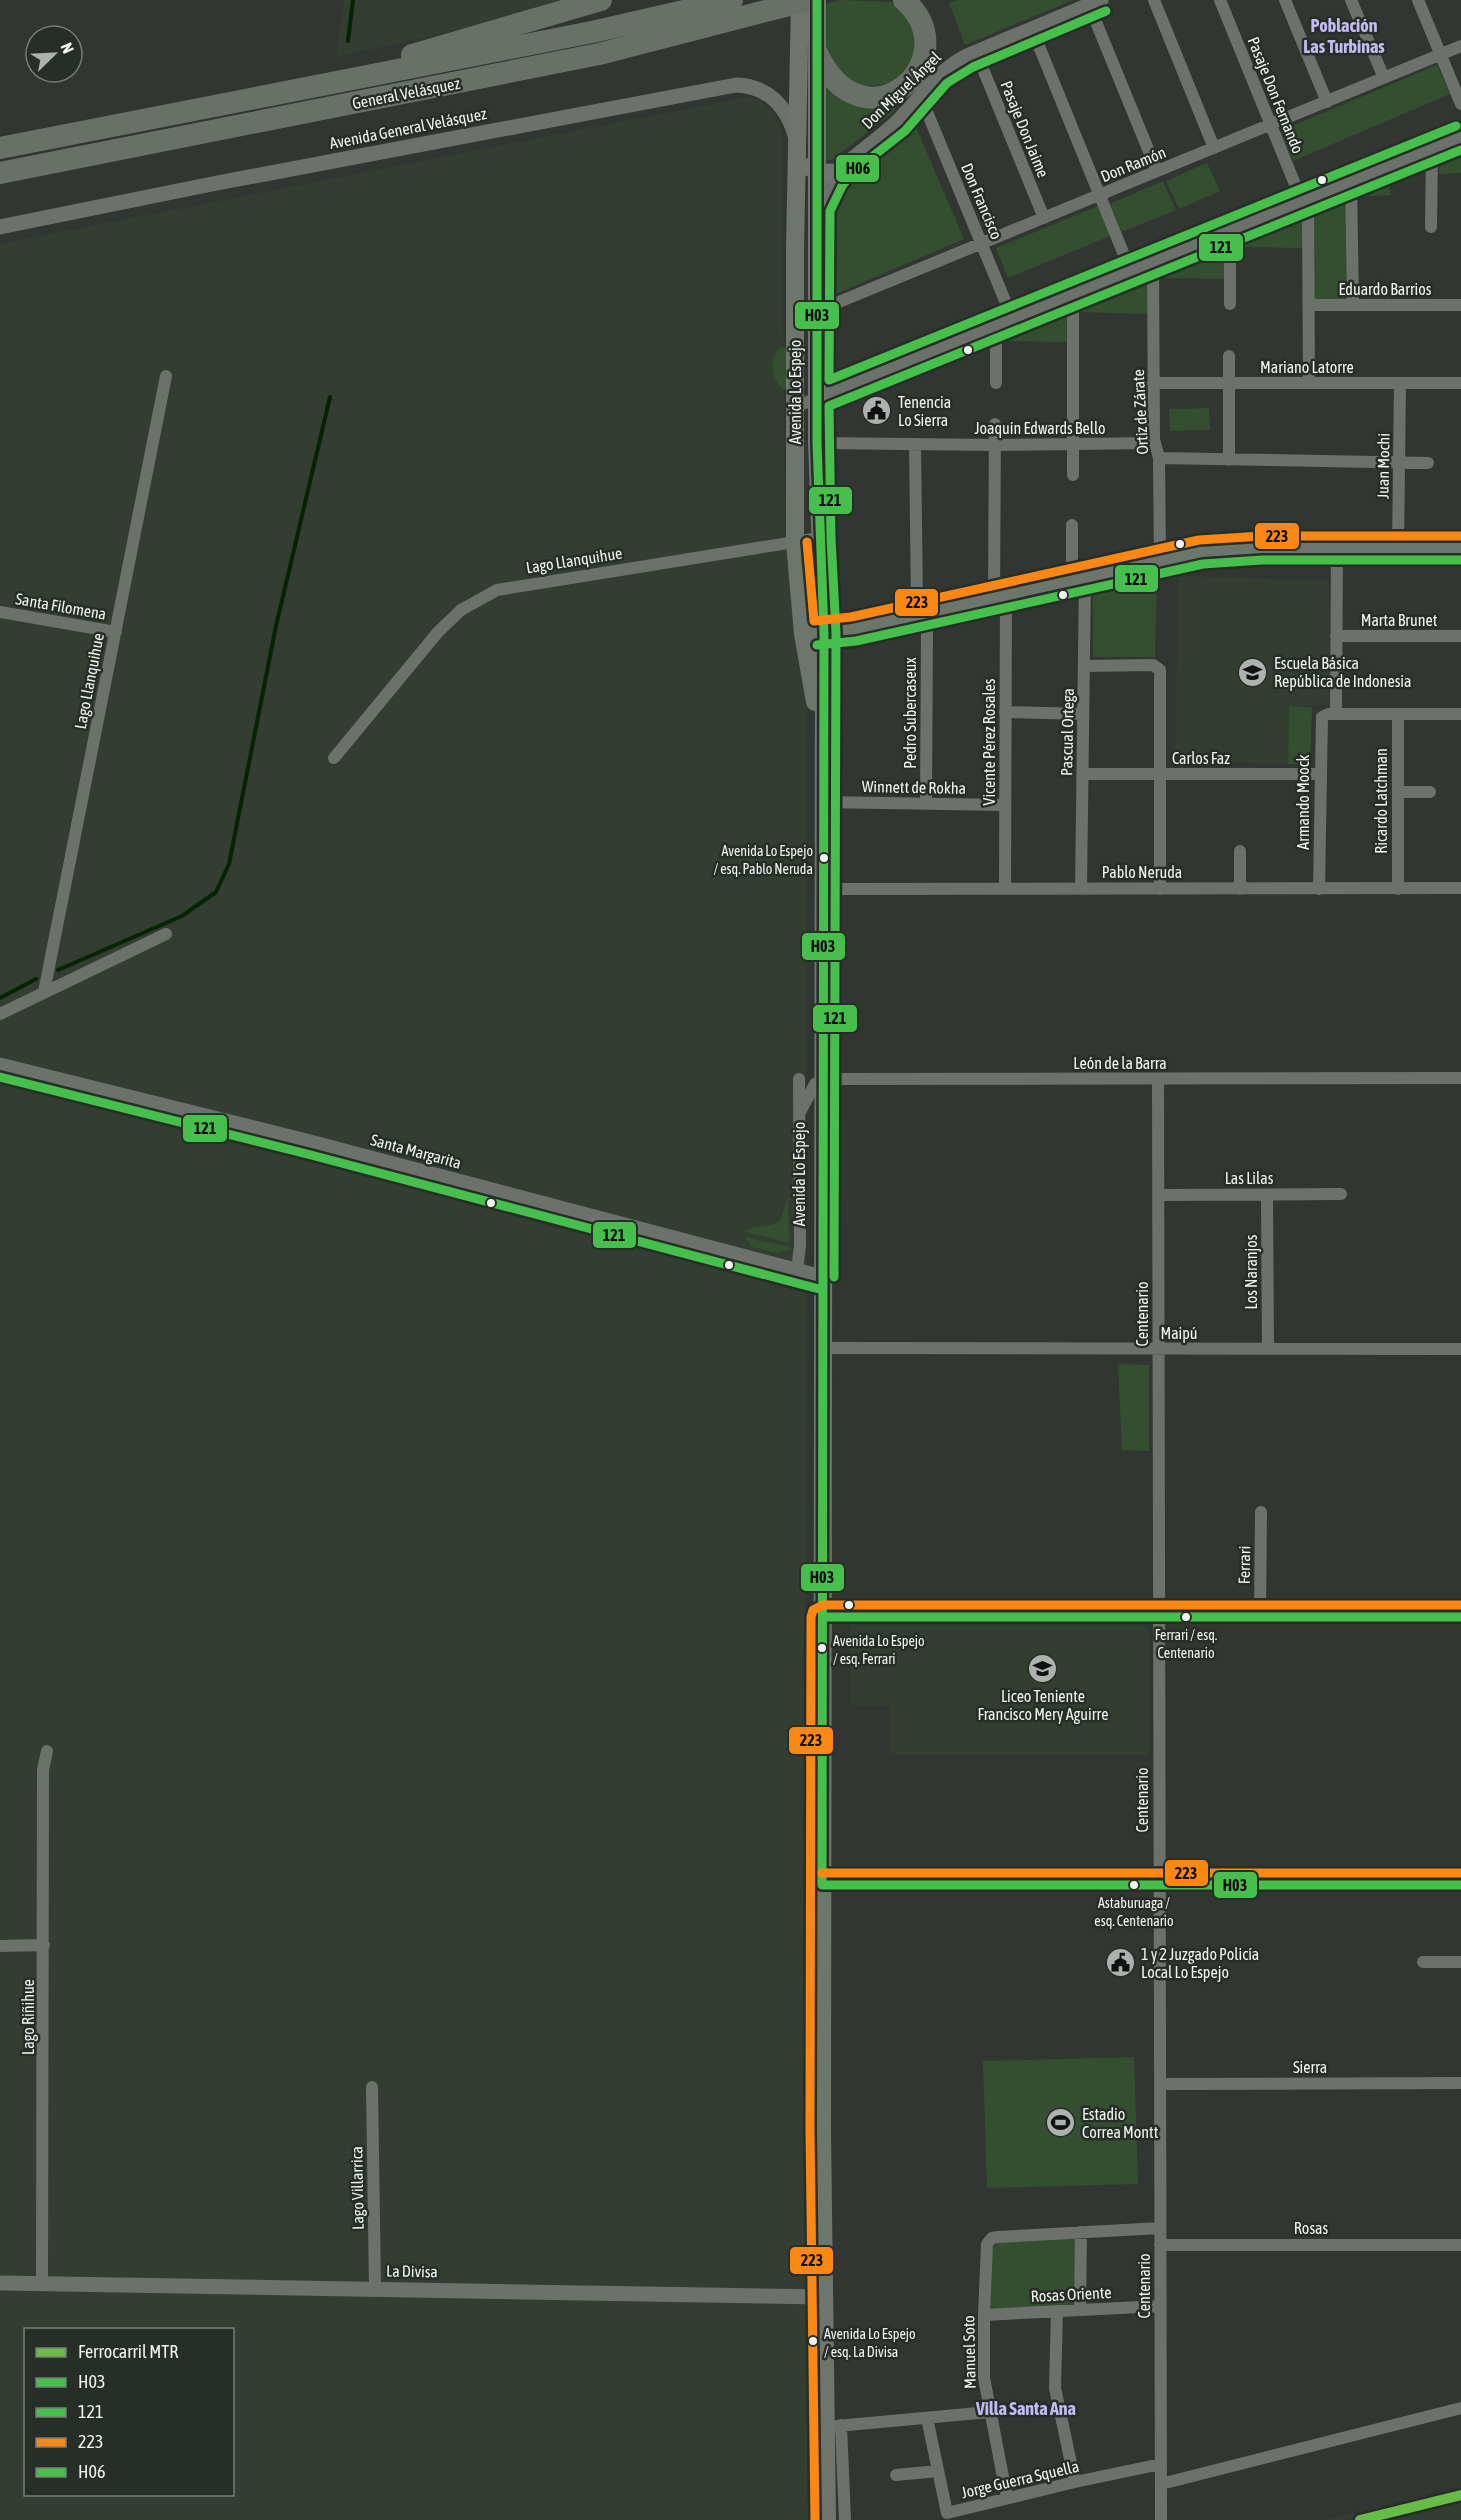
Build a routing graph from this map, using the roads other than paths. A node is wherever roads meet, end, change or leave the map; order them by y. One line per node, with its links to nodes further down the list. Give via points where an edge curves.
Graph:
1 (601, 0): 18 (highway)
2 (732, 0): 18 (highway, General Velásquez)
3 (817, 0): 14 (main road, Avenida Lo Espejo)
4 (904, 0): 14 (highway, via 920,20 925,46 917,71 901,89 879,97 849,93 831,76)
5 (1154, 0): 27 (street)
6 (1220, 0): 23 (street, Pasaje Don Fernando)
7 (1285, 0): 21 (street)
8 (1351, 0): 17 (street)
9 (1418, 0): 16 (street)
10 (801, 2): 20 (main road, Avenida Lo Espejo); 32 (highway, General Velásquez, via 599,54)
11 (1095, 3): 12 (street, Don Miguel Ángel); 29 (street)
12 (1032, 28): 15 (street, Don Miguel Ángel); 34 (street)
13 (1461, 46): 16 (street, Don Ramón)
14 (816, 51): 30 (main road, Avenida Lo Espejo)
15 (976, 52): 19 (street, Don Miguel Ángel, via 944,70); 37 (street, Pasaje Don Jaime)
16 (1440, 55): 17 (street, Don Ramón); 22 (street)
17 (1384, 78): 21 (street, Don Ramón)
18 (281, 94): 26 (highway, General Velásquez)
19 (920, 95): 31 (street, Don Miguel Ángel, via 890,129); 43 (street, Don Francisco)
20 (797, 101): 25 (main road, Avenida Lo Espejo); 30 (main road, via 804,157 809,167)
21 (1326, 102): 23 (street, Don Ramón)
22 (1461, 104)
23 (1271, 125): 27 (street, Don Ramón); 35 (street, Pasaje Don Fernando)
24 (1461, 136): 28 (street)
25 (796, 138): 38 (street, Avenida General Velásquez, via 786,111 772,97 755,87 735,85); 42 (main road, Avenida Lo Espejo)
26 (0, 148)
27 (1214, 148): 29 (street, Don Ramón)
28 (1432, 149): 33 (street); 39 (street)
29 (1157, 171): 34 (street, Don Ramón)
30 (818, 172): 31 (main road); 36 (main road, Avenida Lo Espejo)
31 (837, 172): 36 (street, Don Miguel Ángel)
32 (0, 173)
33 (1351, 181): 35 (street); 49 (street)
34 (1100, 195): 37 (street, Don Ramón); 45 (street)
35 (1304, 201): 40 (street); 48 (street, Pasaje Don Fernando, via 1308,211)
36 (818, 209): 41 (main road, Avenida Lo Espejo)
37 (1044, 218): 43 (street, Don Ramón)
38 (0, 227)
39 (1431, 227)
40 (1230, 231): 44 (street); 47 (street)
41 (818, 239): 42 (main road, via 806,233); 51 (main road, Avenida Lo Espejo)
42 (795, 240): 63 (main road, Avenida Lo Espejo)
43 (981, 244): 51 (street, Don Ramón); 52 (street, Don Francisco)
44 (1153, 262): 45 (street); 57 (street, Ortiz de Zárate)
45 (1131, 272): 46 (street)
46 (1073, 295): 52 (street); 69 (street)
47 (1230, 304)
48 (1309, 305): 49 (street, Eduardo Barrios); 59 (street, Pasaje Don Fernando)
49 (1353, 305): 50 (street, Eduardo Barrios)
50 (1461, 305)
51 (818, 311): 62 (main road, Avenida Lo Espejo)
52 (1013, 320): 53 (street)
53 (996, 327): 56 (street); 62 (street)
54 (1229, 356): 58 (street)
55 (166, 376): 86 (street, Lago Llanquihue)
56 (996, 383)
57 (1153, 383): 58 (street, Mariano Latorre); 66 (street, Ortiz de Zárate)
58 (1229, 383): 59 (street, Mariano Latorre); 71 (street)
59 (1309, 383): 60 (street, Mariano Latorre)
60 (1400, 383): 61 (street, Mariano Latorre); 72 (street, Juan Mochi)
61 (1461, 383)
62 (817, 398): 63 (street); 65 (main road, Avenida Lo Espejo)
63 (795, 407): 77 (main road, Avenida Lo Espejo)
64 (995, 424): 68 (street, Vicente Pérez Rosales)
65 (817, 442): 67 (street, Joaquín Edwards Bello); 76 (main road, Avenida Lo Espejo)
66 (1155, 443): 69 (street, Joaquín Edwards Bello); 70 (street, Ortiz de Zárate)
67 (915, 444): 68 (street, Joaquín Edwards Bello); 85 (street, Pedro Subercaseux, via 917,602)
68 (995, 445): 69 (street, Joaquín Edwards Bello); 83 (street, Vicente Pérez Rosales)
69 (1073, 445): 74 (street)
70 (1159, 458): 71 (street); 81 (street, Ortiz de Zárate)
71 (1229, 460): 72 (street)
72 (1400, 462): 73 (street); 79 (street, Juan Mochi)
73 (1428, 463)
74 (1073, 475)
75 (1072, 525): 82 (street, Pascual Ortega)
76 (819, 538): 77 (street, Lago Llanquihue); 87 (main road, Avenida Lo Espejo)
77 (795, 543): 88 (main road, Avenida Lo Espejo); 98 (street, Lago Llanquihue, via 497,590 461,610 438,632)
78 (1337, 548): 79 (main road); 81 (main road, via 1234,549); 89 (street)
79 (1398, 548): 80 (main road)
80 (1461, 548)
81 (1160, 560): 82 (main road)
82 (1078, 578): 83 (main road); 91 (street, Pascual Ortega)
83 (1000, 596): 85 (main road); 92 (street, Vicente Pérez Rosales)
84 (0, 612): 86 (street, Santa Filomena)
85 (922, 613): 87 (main road); 105 (street, Pedro Subercaseux, via 927,627)
86 (116, 632): 117 (street, Lago Llanquihue)
87 (824, 633): 88 (main road); 97 (main road, Avenida Lo Espejo)
88 (803, 634): 97 (main road, Avenida Lo Espejo)
89 (1336, 636): 90 (street, Marta Brunet); 94 (street)
90 (1461, 636)
91 (1084, 666): 93 (street, Pascual Ortega); 100 (street, via 1153,666 1160,670)
92 (1005, 712): 93 (street); 106 (street, Vicente Pérez Rosales)
93 (1083, 714): 99 (street, Pascual Ortega)
94 (1336, 714): 95 (street); 101 (street, Armando Moock, via 1322,717)
95 (1398, 714): 96 (street); 102 (street, Ricardo Latchman)
96 (1461, 714)
97 (823, 745): 104 (main road, Avenida Lo Espejo)
98 (334, 758)
99 (1083, 774): 100 (street, Carlos Faz); 112 (street, Pascual Ortega)
100 (1160, 774): 101 (street, Carlos Faz); 113 (street)
101 (1320, 774): 108 (street, Armando Moock)
102 (1398, 792): 103 (street); 115 (street, Ricardo Latchman)
103 (1430, 792)
104 (823, 802): 105 (street, Winnett de Rokha); 110 (main road, Avenida Lo Espejo)
105 (926, 804): 106 (street, Winnett de Rokha)
106 (1005, 805): 111 (street, Vicente Pérez Rosales)
107 (1240, 852): 114 (street)
108 (1319, 888): 114 (street, Pablo Neruda); 115 (street, Pablo Neruda)
109 (1461, 888): 115 (street, Pablo Neruda)
110 (823, 889): 111 (street, Pablo Neruda); 122 (main road, Avenida Lo Espejo)
111 (1005, 889): 112 (street, Pablo Neruda)
112 (1081, 889): 113 (street, Pablo Neruda)
113 (1160, 889): 114 (street, Pablo Neruda)
114 (1240, 889)
115 (1398, 889)
116 (166, 934): 117 (street)
117 (44, 992): 118 (street)
118 (0, 1014)
119 (0, 1065): 128 (street, Santa Margarita)
120 (1461, 1078): 123 (street, León de la Barra)
121 (799, 1079): 124 (street, Avenida Lo Espejo)
122 (823, 1079): 123 (street, León de la Barra); 124 (street, via 815,1084); 129 (main road, Avenida Lo Espejo)
123 (1158, 1080): 127 (street, Centenario)
124 (799, 1114): 128 (street, Avenida Lo Espejo)
125 (1268, 1194): 126 (street, Las Lilas); 127 (street, Las Lilas); 132 (street, Los Naranjos)
126 (1341, 1194)
127 (1158, 1195): 131 (street, Centenario)
128 (797, 1269): 129 (street, Santa Margarita)
129 (822, 1277): 130 (main road, Avenida Lo Espejo)
130 (825, 1348): 131 (street, Maipú); 135 (main road, Avenida Lo Espejo)
131 (1158, 1349): 132 (street, Maipú); 136 (street, Centenario)
132 (1268, 1349): 133 (street, Maipú)
133 (1461, 1349)
134 (1261, 1512): 137 (street, Ferrari)
135 (823, 1617): 136 (street); 140 (main road, Avenida Lo Espejo)
136 (1158, 1617): 137 (street); 141 (street, Centenario)
137 (1260, 1617): 138 (street)
138 (1461, 1617)
139 (47, 1751): 143 (street, Lago Riñihue, via 43,1770)
140 (822, 1885): 141 (street); 157 (main road, Avenida Lo Espejo)
141 (1159, 1885): 142 (street); 147 (street, Centenario)
142 (1461, 1885)
143 (44, 1945): 144 (street); 155 (street, Lago Riñihue)
144 (0, 1946)
145 (1423, 1962): 146 (street)
146 (1461, 1962)
147 (1160, 2084): 148 (street, Sierra); 150 (street, Centenario)
148 (1461, 2084)
149 (372, 2087): 156 (street, Lago Villarrica)
150 (1160, 2228): 151 (street); 152 (street, Centenario)
151 (1081, 2232): 159 (street); 161 (street, Manuel Soto, via 990,2240)
152 (1160, 2245): 153 (street, Rosas); 158 (street, Centenario)
153 (1461, 2245)
154 (0, 2283): 155 (street, La Divisa)
155 (42, 2284): 156 (street, La Divisa)
156 (375, 2288): 157 (street, La Divisa)
157 (824, 2297): 165 (main road, Avenida Lo Espejo)
158 (1160, 2306): 159 (street, Rosas Oriente); 166 (street, Centenario)
159 (1080, 2310): 160 (street, Rosas Oriente)
160 (1057, 2311): 161 (street, Rosas Oriente); 169 (street, via 1055,2388)
161 (984, 2315): 163 (street, Manuel Soto, via 984,2378)
162 (1461, 2408): 170 (street)
163 (989, 2412): 164 (street); 171 (street, Manuel Soto)
164 (927, 2418): 165 (street); 167 (street, Jorge Guerra Squella)
165 (834, 2426): 172 (main road, Avenida Lo Espejo); 173 (street)
166 (1161, 2464): 169 (street, Jorge Guerra Squella); 170 (street, Centenario)
167 (938, 2471): 168 (street); 171 (street, Jorge Guerra Squella, via 947,2513)
168 (896, 2475)
169 (1075, 2482): 171 (street, Jorge Guerra Squella)
170 (1161, 2484): 174 (street, Centenario)
171 (1007, 2498)
172 (827, 2520)
173 (845, 2520)
174 (1161, 2520)

